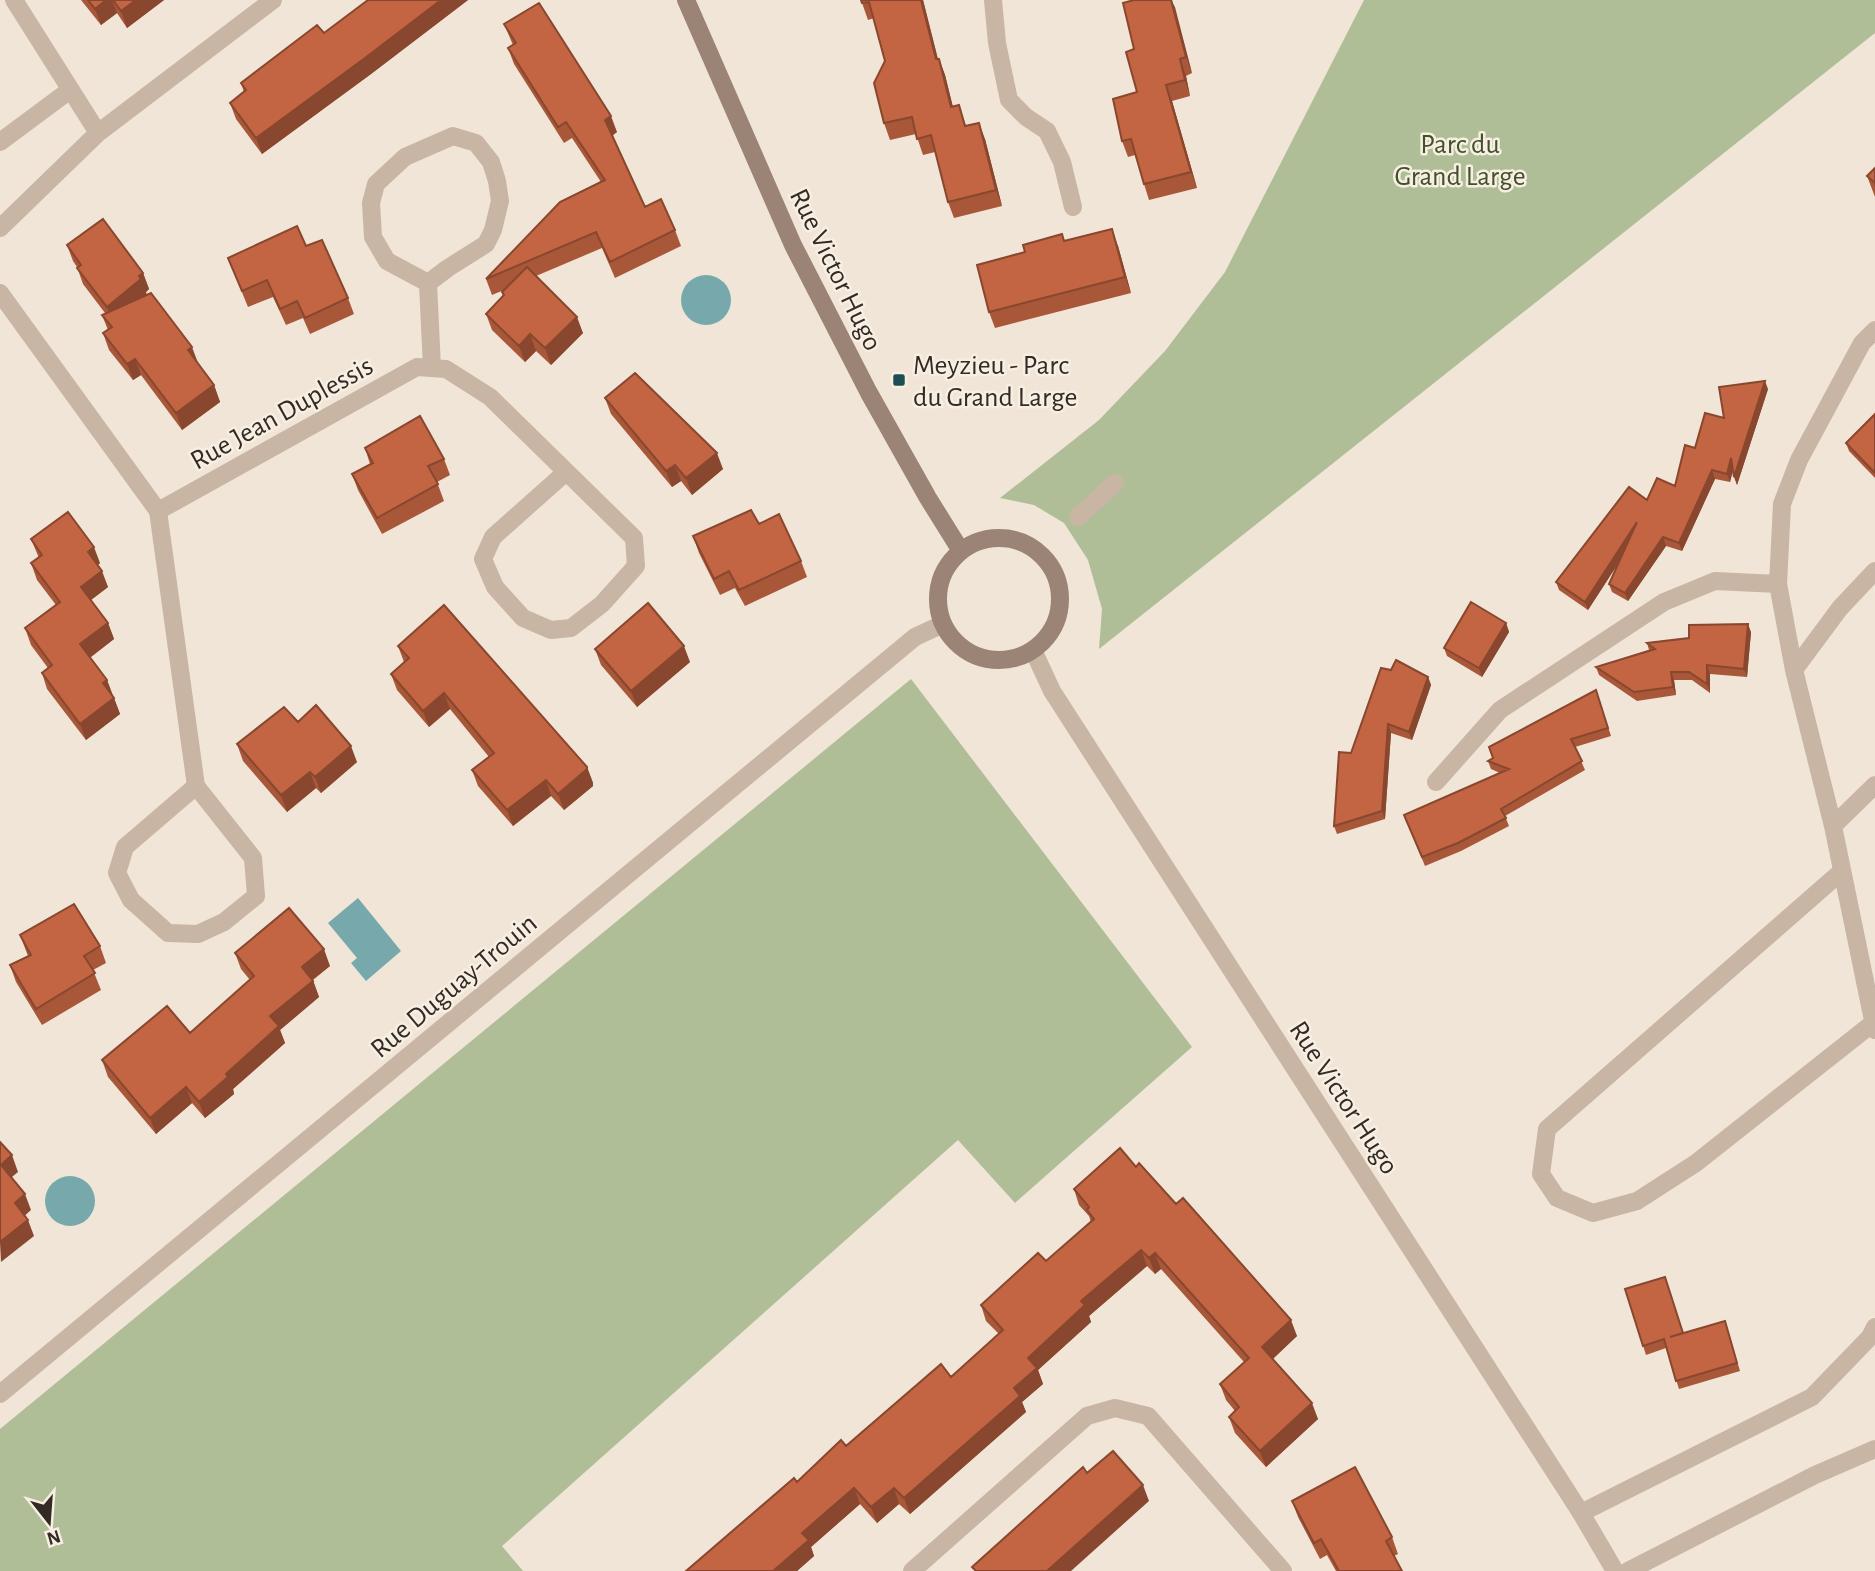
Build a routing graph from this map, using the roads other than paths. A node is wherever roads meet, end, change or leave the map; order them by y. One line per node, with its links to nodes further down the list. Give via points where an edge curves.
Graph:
1 (14, 0): 5 (street)
2 (273, 0): 6 (street)
3 (686, 0): 18 (street, Rue Victor Hugo, via 793,246 869,393)
4 (993, 0): 8 (street, via 1009,100 1047,131 1062,162)
5 (70, 90): 6 (street); 7 (street)
6 (98, 133): 9 (street)
7 (0, 142)
8 (1073, 207)
9 (0, 228)
10 (428, 283): 10 (street, via 486,244 500,201 491,162 476,143 453,136 405,157 376,184 371,203 373,237 387,261); 13 (street)
11 (0, 293): 16 (street)
12 (1875, 330): 20 (street, via 1861,343 1799,460 1782,504)
13 (432, 368): 14 (street, via 446,369 490,397); 16 (street, Rue Jean Duplessis, via 417,367)
14 (566, 472): 14 (street, via 634,538 636,566 602,604 571,628 551,630 523,618 495,587 483,559 493,537)
15 (1115, 484): 17 (street)
16 (158, 511): 26 (street)
17 (1078, 517)
18 (961, 551): 21 (street, via 940,584); 22 (street, via 998,538 1018,541 1049,564 1061,600 1048,637)
19 (1875, 571): 23 (street, via 1840,608)
20 (1778, 584): 23 (street); 24 (street, via 1715,581 1664,602 1500,710)
21 (943, 624): 22 (street, via 955,642 992,661 1014,659); 32 (street, Rue Duguay-Trouin, via 915,637)
22 (1033, 650): 34 (street, Rue Victor Hugo, via 1052,691)
23 (1794, 670): 27 (street)
24 (1436, 782)
25 (1875, 785): 27 (street)
26 (195, 786): 26 (street, via 253,858 256,896 224,922 198,934 168,933 131,900 117,873 125,847)
27 (1833, 826): 28 (street)
28 (1842, 871): 29 (street); 30 (street, via 1547,1129 1541,1174 1557,1198 1592,1213 1637,1201 1696,1163)
29 (1872, 996): 30 (street)
30 (1874, 1026)
31 (1875, 1326): 34 (street, via 1870,1337 1812,1397)
32 (0, 1394)
33 (1875, 1449): 38 (street)
34 (1581, 1513): 37 (street, Rue Victor Hugo)
35 (912, 1571): 36 (street, via 1087,1416 1115,1408 1148,1416)
36 (1283, 1571)
37 (1615, 1571)
38 (1628, 1571)

